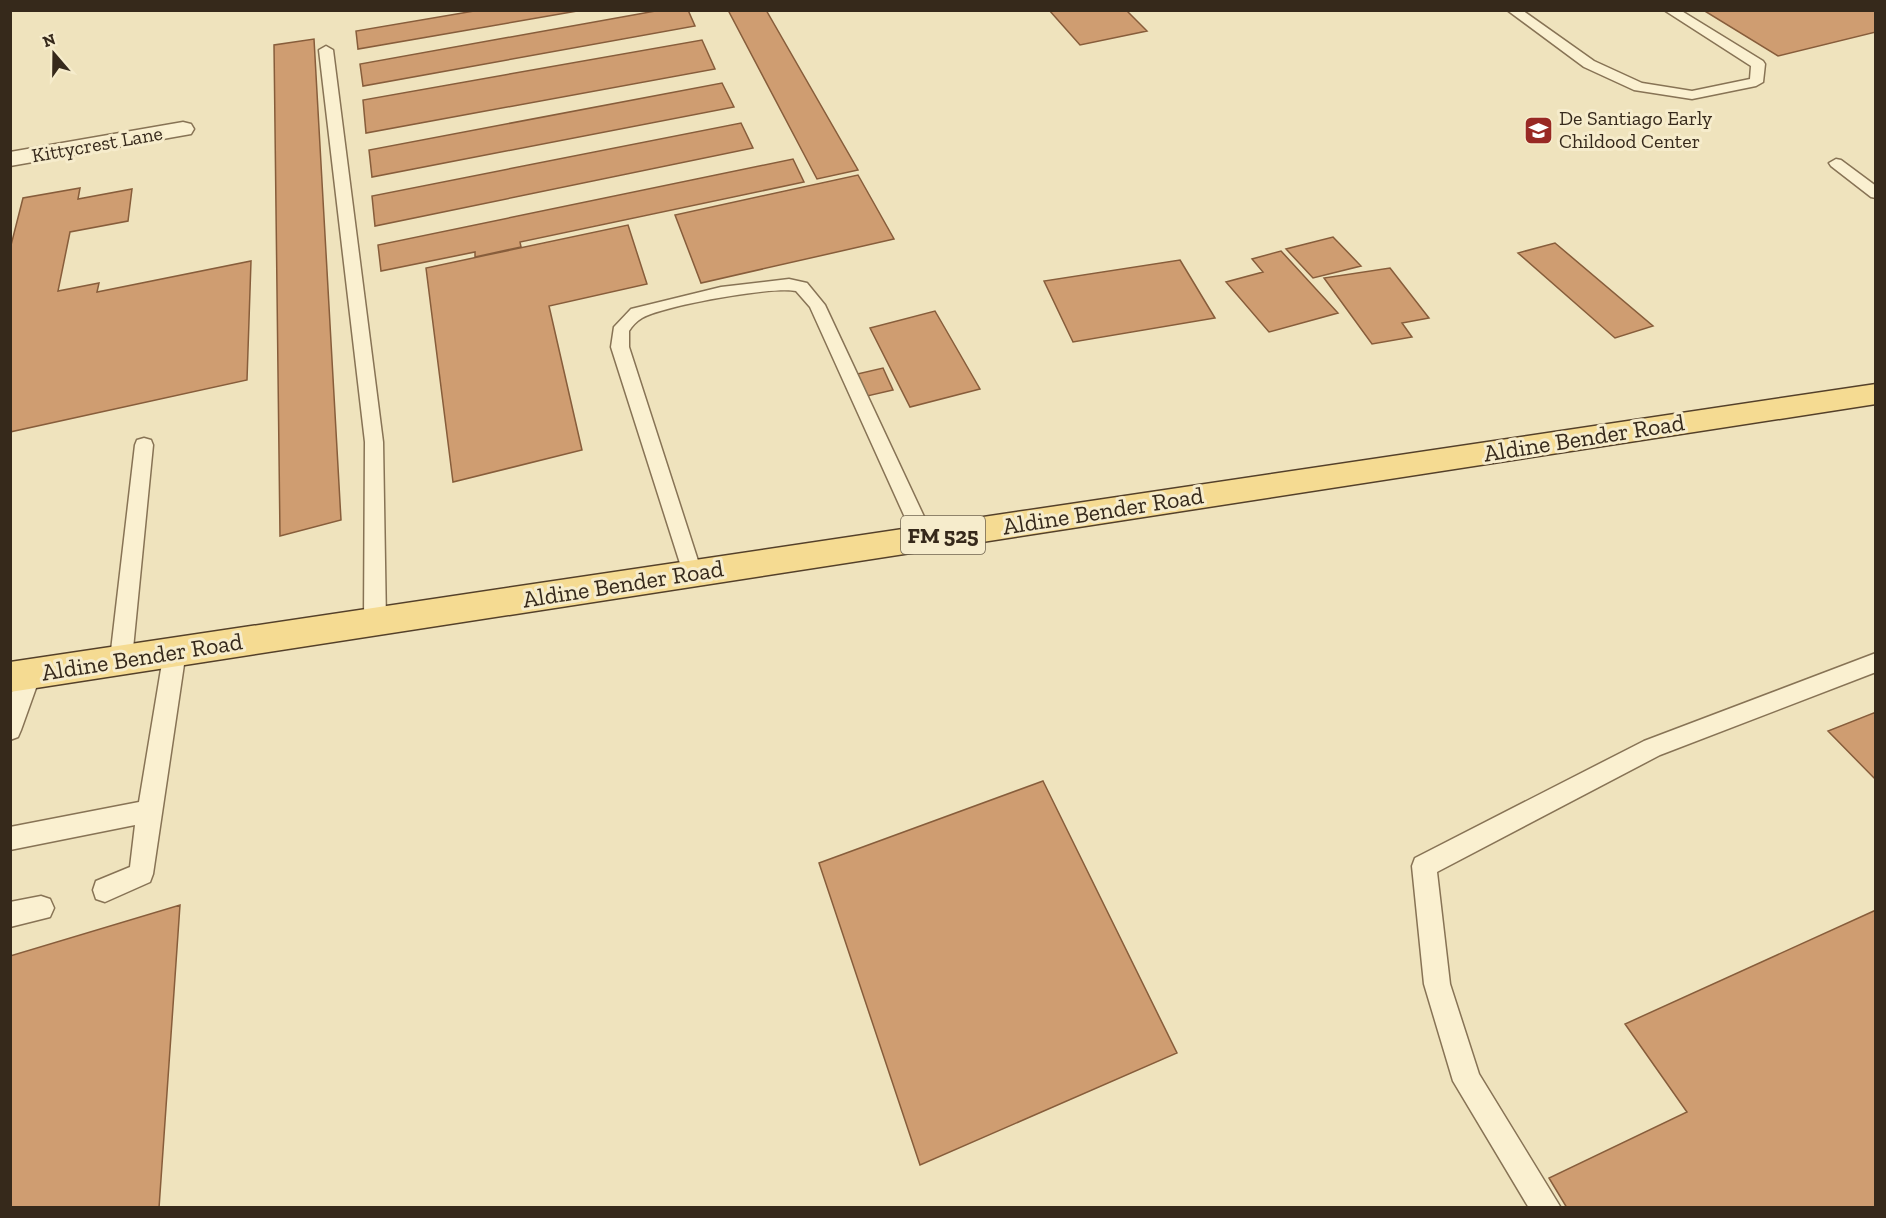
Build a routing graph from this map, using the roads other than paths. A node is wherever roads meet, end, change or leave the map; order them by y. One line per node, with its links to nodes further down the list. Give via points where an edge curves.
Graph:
1 (1513, 10): 2 (lane, via 1589,64 1639,87 1692,95 1756,82 1758,64)
2 (1670, 10)
3 (326, 50): 12 (lane, via 374,442)
4 (183, 129): 5 (street, Kittycrest Lane)
5 (10, 159)
6 (1836, 162): 7 (lane)
7 (1875, 194)
8 (1875, 394): 10 (main road, Aldine Bender Road / FM 525)
9 (144, 445): 14 (lane)
10 (924, 538): 11 (main road, Aldine Bender Road / FM 525); 11 (lane, via 817,305 801,287 783,284 745,288 637,313 619,332 620,347)
11 (692, 573): 12 (main road, Aldine Bender Road / FM 525)
12 (375, 622): 13 (main road, Aldine Bender Road / FM 525)
13 (175, 651): 14 (main road, Aldine Bender Road / FM 525); 18 (lane)
14 (121, 659): 16 (main road, Aldine Bender Road / FM 525)
15 (1875, 662): 23 (lane, via 1652,748 1424,866 1437,984 1467,1081)
16 (20, 675): 17 (lane)
17 (10, 730)
18 (149, 811): 19 (lane); 20 (lane, via 141,874)
19 (10, 839)
20 (105, 890)
21 (41, 908): 22 (lane)
22 (10, 915)
23 (1546, 1208)

